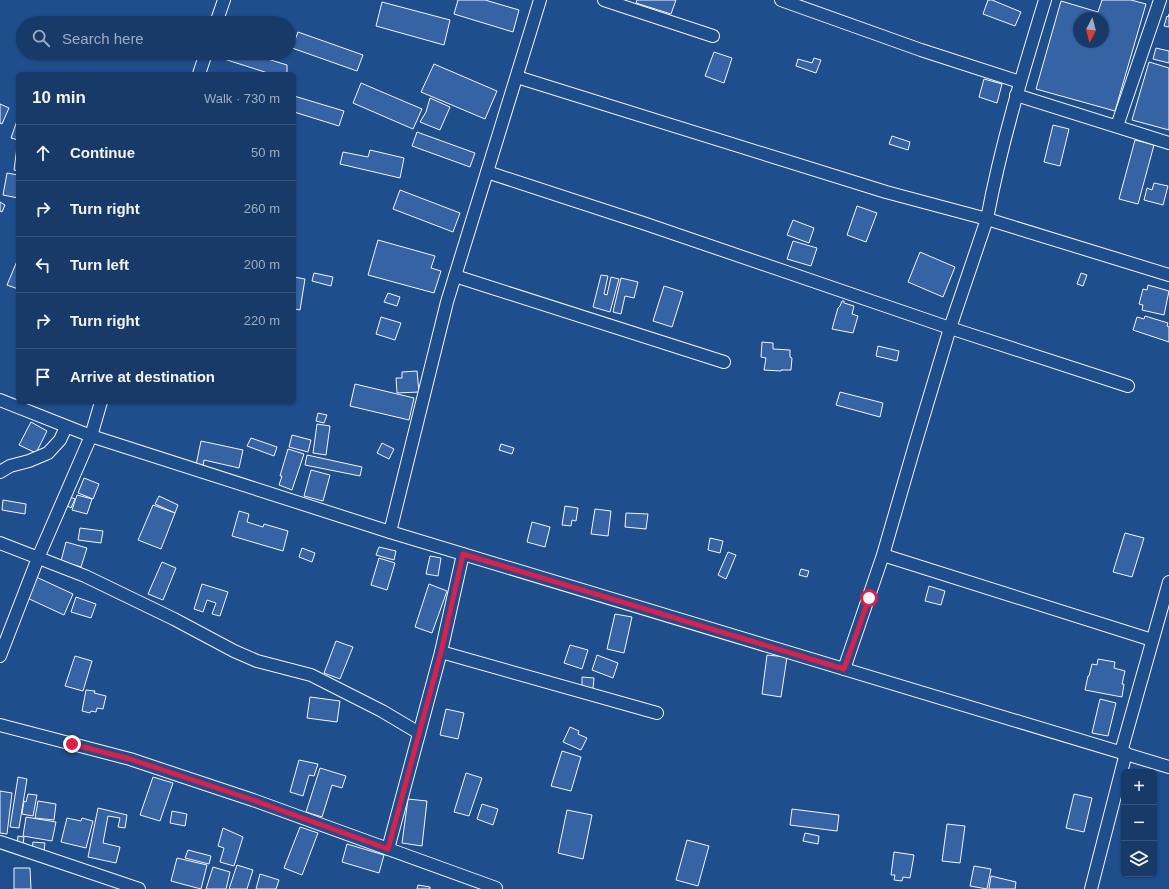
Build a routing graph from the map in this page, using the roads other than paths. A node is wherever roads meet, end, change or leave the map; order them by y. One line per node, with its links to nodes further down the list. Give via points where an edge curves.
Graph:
1 (224, 0): 7 (street)
2 (540, 0): 11 (street)
3 (604, 0): 8 (street)
4 (781, 0): 12 (street)
5 (1045, 0): 12 (street)
6 (1160, 0): 14 (street)
7 (218, 16)
8 (713, 36)
9 (204, 60): 10 (street)
10 (200, 72)
11 (517, 77): 16 (street); 17 (street, via 886,192)
12 (1020, 82): 13 (street)
13 (1016, 95): 14 (street); 17 (street, via 995,175)
14 (1117, 126): 15 (street)
15 (1169, 143)
16 (487, 172): 19 (street); 20 (street)
17 (987, 219): 18 (street); 20 (street)
18 (1169, 275)
19 (456, 276): 21 (street); 28 (street, via 447,302)
20 (950, 328): 22 (street); 31 (street)
21 (724, 362)
22 (1128, 386)
23 (0, 400): 25 (street)
24 (100, 404): 26 (street)
25 (66, 426): 26 (street); 27 (street, via 60,440 48,453)
26 (91, 436): 28 (street); 32 (street)
27 (0, 472)
28 (390, 532): 30 (street)
29 (0, 543): 32 (street)
30 (463, 554): 35 (street); 37 (street)
31 (883, 555): 34 (street); 37 (street)
32 (38, 558): 36 (street); 40 (street, via 85,576 256,661 311,675)
33 (1169, 582): 34 (street)
34 (1152, 640): 41 (street)
35 (441, 652): 38 (street); 40 (street)
36 (0, 656)
37 (844, 669): 41 (street)
38 (656, 712)
39 (0, 725): 44 (street, via 138,762)
40 (419, 733): 44 (street)
41 (1123, 752): 42 (street); 47 (street)
42 (1169, 767)
43 (0, 842): 45 (street)
44 (388, 849): 46 (street)
45 (139, 889)
46 (498, 889)
47 (1091, 889)

